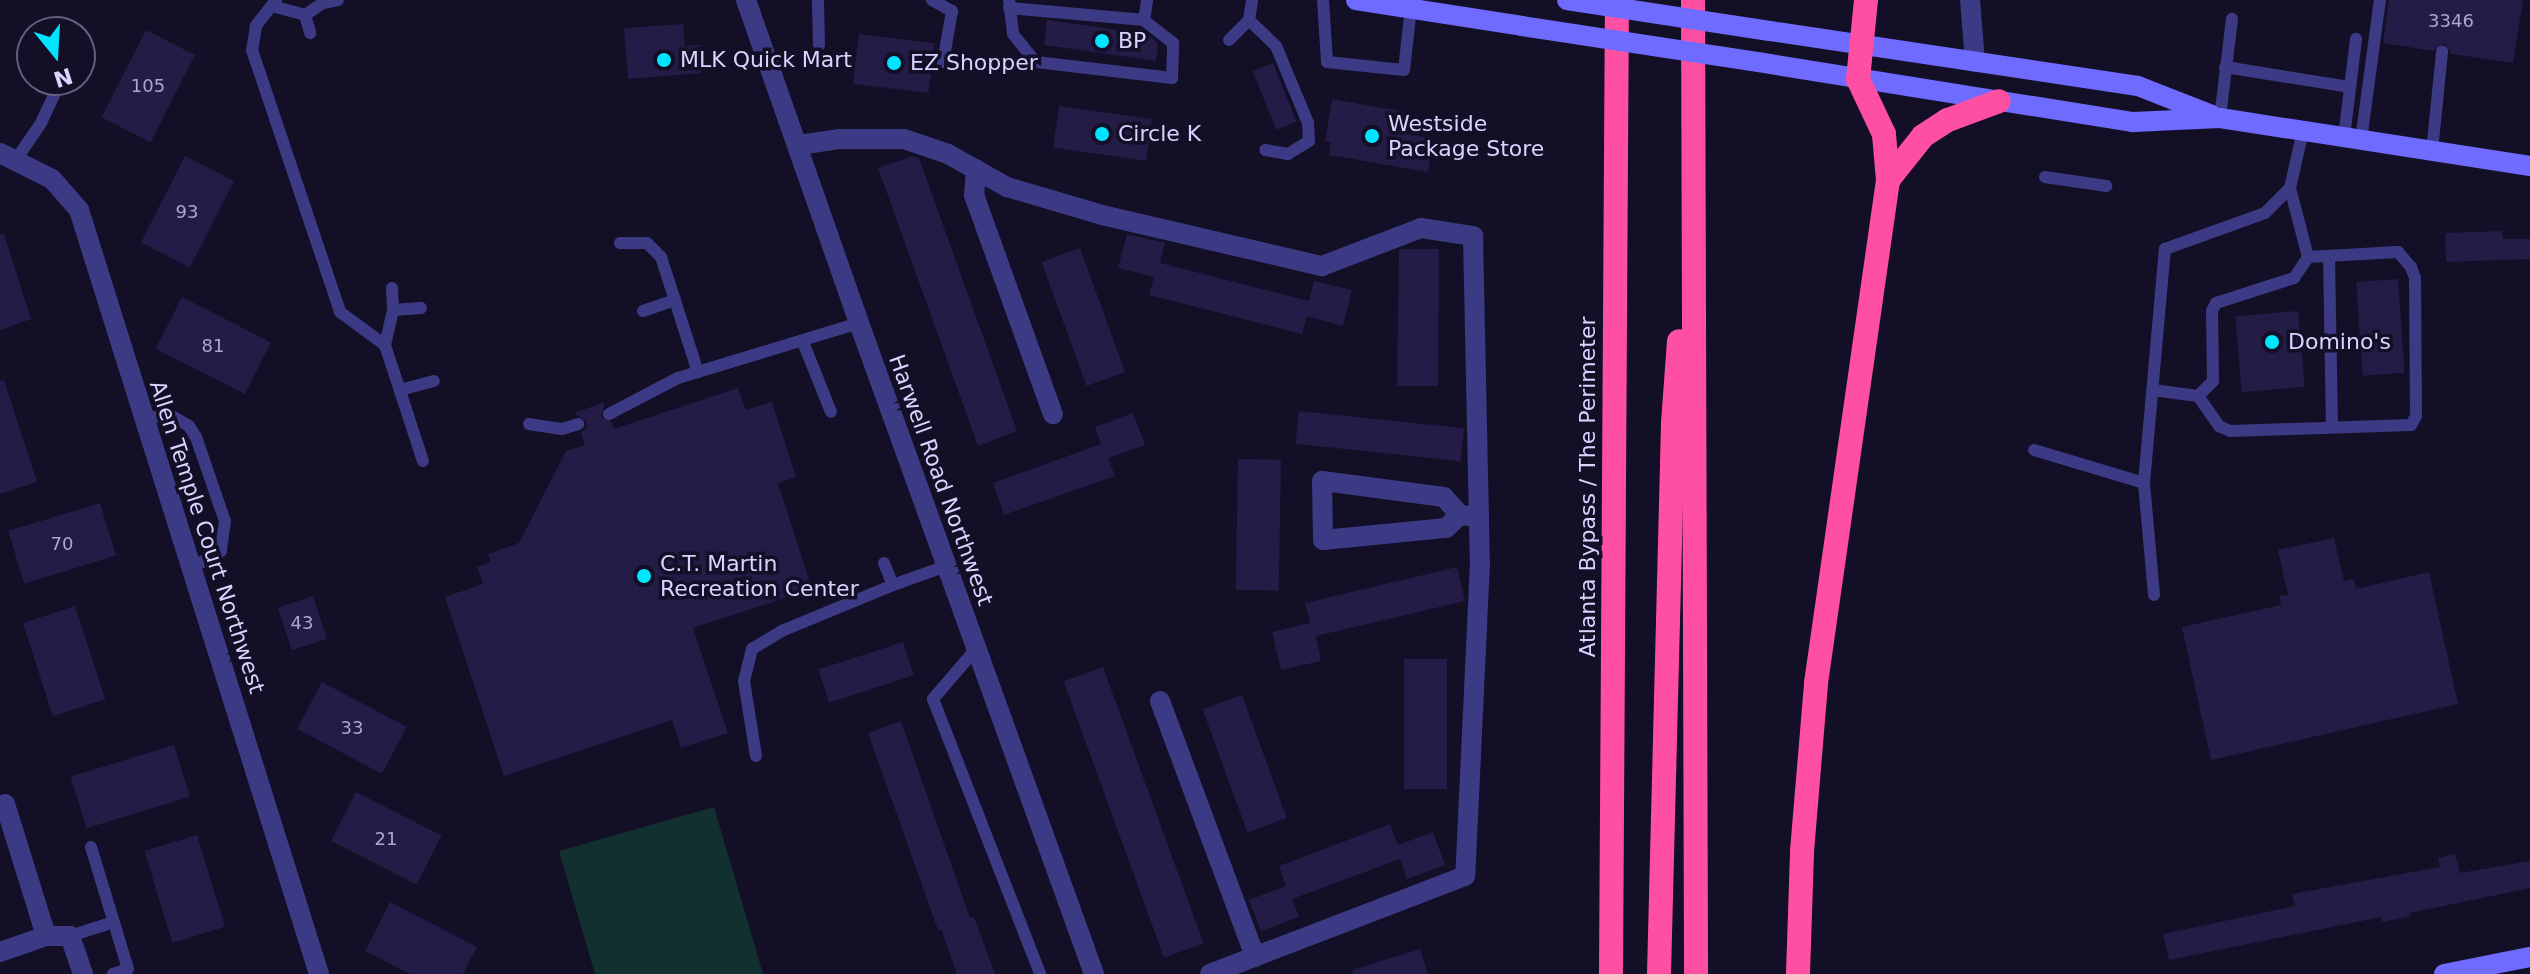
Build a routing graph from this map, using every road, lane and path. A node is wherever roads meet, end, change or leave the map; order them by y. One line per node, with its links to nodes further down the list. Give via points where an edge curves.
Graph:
1 (338, 0): 18 (lane)
2 (746, 0): 39 (street, Harwell Road Northwest)
3 (818, 0): 25 (lane)
4 (932, 0): 28 (lane, via 952,11)
5 (1147, 0): 20 (lane)
6 (1252, 0): 21 (lane)
7 (1323, 0): 17 (lane, via 1327,62 1404,70)
8 (1356, 0): 17 (main road)
9 (1567, 0): 26 (main road, bridge)
10 (1617, 0): 98 (highway, Atlanta Bypass / The Perimeter)
11 (1693, 0): 37 (highway)
12 (1866, 0): 26 (highway)
13 (1970, 0): 29 (street)
14 (2380, 0): 38 (lane)
15 (274, 3): 18 (lane); 59 (lane, via 256,26 252,50 340,312)
16 (1009, 4): 20 (lane); 20 (lane, via 1013,34 1036,62 1172,78 1173,43)
17 (1411, 8): 31 (main road, bridge)
18 (305, 15): 22 (lane)
19 (2232, 19): 30 (lane)
20 (1144, 20)
21 (1249, 20): 24 (lane); 40 (lane, via 1276,46 1308,123 1309,141 1288,154)
22 (310, 33)
23 (2356, 39): 32 (lane)
24 (1229, 40)
25 (819, 45)
26 (1861, 45): 29 (main road); 31 (highway)
27 (2442, 52): 41 (lane)
28 (943, 62)
29 (1975, 62): 35 (main road, via 2138,86)
30 (2225, 67): 32 (lane); 35 (lane)
31 (1858, 79): 34 (main road); 46 (highway, via 1884,134)
32 (2350, 87): 38 (lane)
33 (54, 96): 42 (lane, via 41,123)
34 (1999, 101): 35 (main road, via 2133,122); 46 (highway, via 1948,120 1923,136)
35 (2220, 118): 36 (main road)
36 (2303, 131): 38 (main road); 48 (lane)
37 (1692, 135): 99 (highway, via 1673,423); 100 (highway)
38 (2352, 138): 41 (main road)
39 (799, 145): 44 (street, via 904,139); 57 (street, Harwell Road Northwest)
40 (1265, 150)
41 (2432, 151): 43 (main road)
42 (7, 157): 68 (street, Allen Temple Court Northwest, via 52,179 79,210)
43 (2530, 164)
44 (976, 169): 67 (street, via 974,195); 75 (street, via 1007,187 1102,215 1322,266 1421,228 1473,236)
45 (2045, 177): 47 (lane)
46 (1888, 180): 101 (highway, via 1816,683)
47 (2106, 186)
48 (2290, 188): 51 (lane); 63 (lane, via 2265,213 2165,249)
49 (620, 243): 53 (lane, via 647,243 661,257)
50 (2329, 256): 51 (lane); 71 (lane); 71 (lane, via 2398,252 2415,278 2416,416 2411,425)
51 (2308, 257): 64 (lane, via 2294,278 2216,303 2213,381)
52 (392, 288): 55 (lane)
53 (675, 300): 56 (lane); 60 (lane)
54 (421, 308): 55 (lane)
55 (393, 310): 59 (lane)
56 (643, 311)
57 (859, 323): 58 (lane); 77 (street, Harwell Road Northwest)
58 (803, 342): 60 (lane); 65 (lane)
59 (385, 345): 62 (lane)
60 (698, 372): 66 (lane)
61 (434, 381): 62 (lane)
62 (400, 390): 73 (lane)
63 (2153, 390): 64 (lane); 74 (lane)
64 (2198, 396): 71 (lane, via 2219,426 2230,431)
65 (831, 412)
66 (609, 414)
67 (1053, 414)
68 (143, 418): 78 (street, Allen Temple Court Northwest); 78 (lane, via 170,415 189,426 225,521 221,551)
69 (529, 424): 70 (lane, via 562,429)
70 (578, 424)
71 (2332, 427)
72 (2034, 450): 74 (lane)
73 (423, 461)
74 (2144, 483): 80 (lane)
75 (1470, 516): 75 (street, via 1446,528 1323,540 1322,481 1444,497); 90 (street, via 1465,876)
76 (884, 563): 79 (lane)
77 (946, 566): 79 (lane); 81 (street, Harwell Road Northwest)
78 (192, 568): 94 (street, Allen Temple Court Northwest)
79 (893, 585): 83 (lane, via 784,630 752,649 744,681)
80 (2154, 595)
81 (976, 649): 95 (lane, via 933,699); 96 (street, Harwell Road Northwest)
82 (1160, 701): 90 (street)
83 (756, 756)
84 (5, 804): 87 (street)
85 (91, 847): 86 (lane)
86 (114, 922): 88 (lane); 93 (lane, via 128,969)
87 (46, 936): 88 (street); 89 (street)
88 (70, 936): 92 (street)
89 (0, 952)
90 (1255, 957): 97 (street)
91 (2530, 957): 102 (main road)
92 (83, 974)
93 (113, 974)
94 (319, 974)
95 (1040, 974)
96 (1094, 974)
97 (1210, 974)
98 (1611, 974)
99 (1659, 974)
100 (1696, 974)
101 (1798, 974)
102 (2444, 974)

